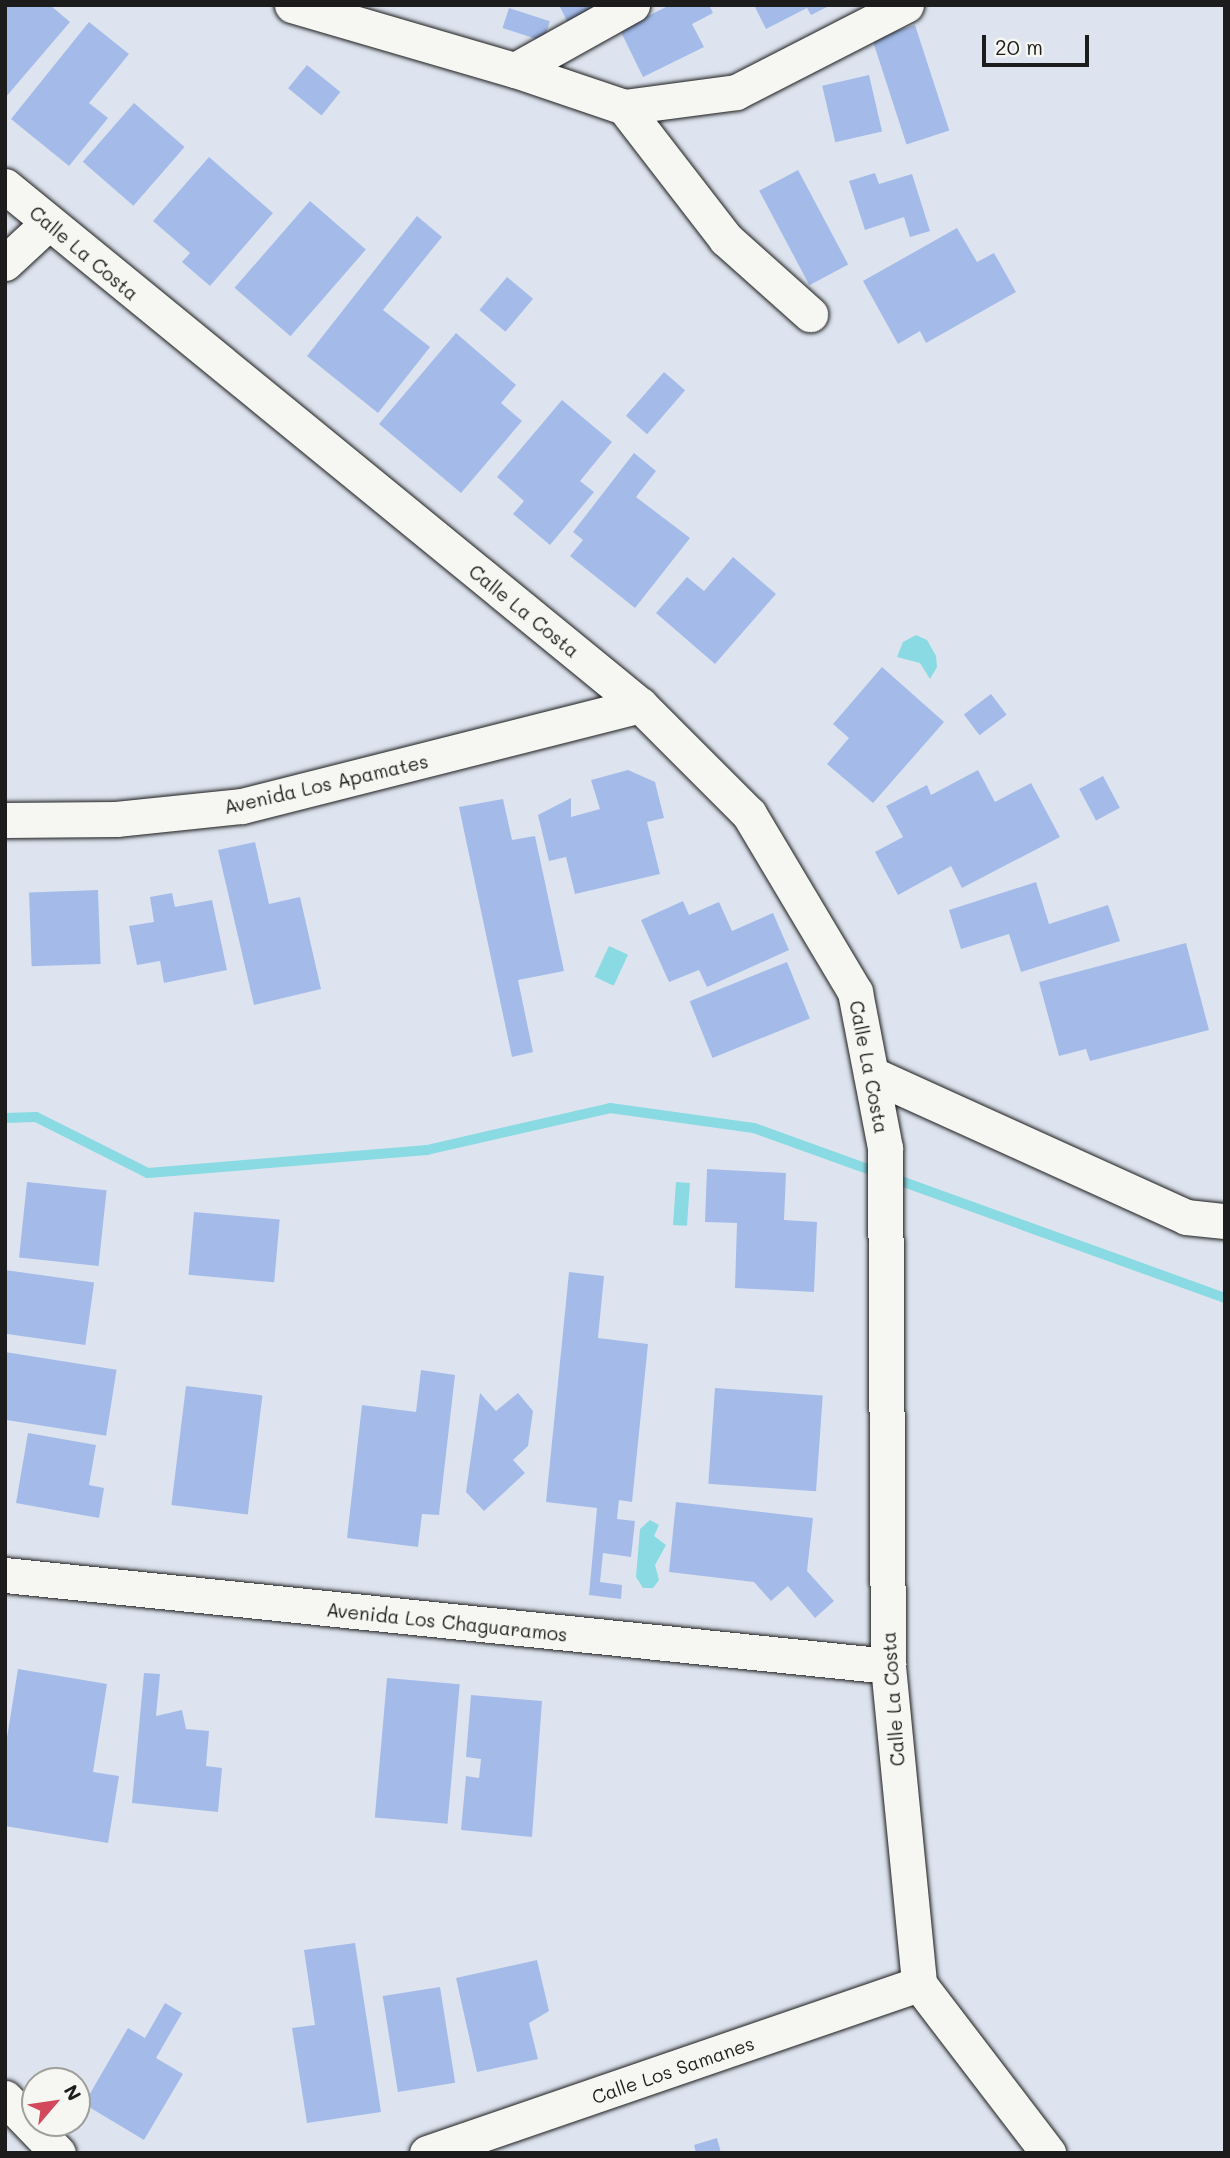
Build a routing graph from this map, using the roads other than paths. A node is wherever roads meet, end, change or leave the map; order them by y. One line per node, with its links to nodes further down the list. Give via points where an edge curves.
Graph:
1 (292, 5): 4 (street)
2 (632, 5): 4 (street)
3 (906, 5): 5 (street, via 736,92)
4 (515, 70): 5 (street)
5 (624, 107): 9 (street, via 726,239)
6 (5, 186): 7 (street, Calle La Costa)
7 (47, 223): 8 (street); 10 (street, Calle La Costa)
8 (5, 263)
9 (810, 314)
10 (640, 705): 11 (street, Avenida Los Apamates, via 242,806 117,819); 12 (street, Calle La Costa, via 749,814 855,992)
11 (5, 820)
12 (871, 1074): 13 (street, via 1186,1217); 15 (street, Calle La Costa, via 885,1148)
13 (1225, 1221)
14 (5, 1575): 15 (street, Avenida Los Chaguaramos)
15 (888, 1666): 16 (street, Calle La Costa)
16 (919, 1984): 19 (street, Calle Los Samanes); 20 (street)
17 (5, 2098): 18 (street)
18 (58, 2153)
19 (426, 2153)
20 (1048, 2153)

